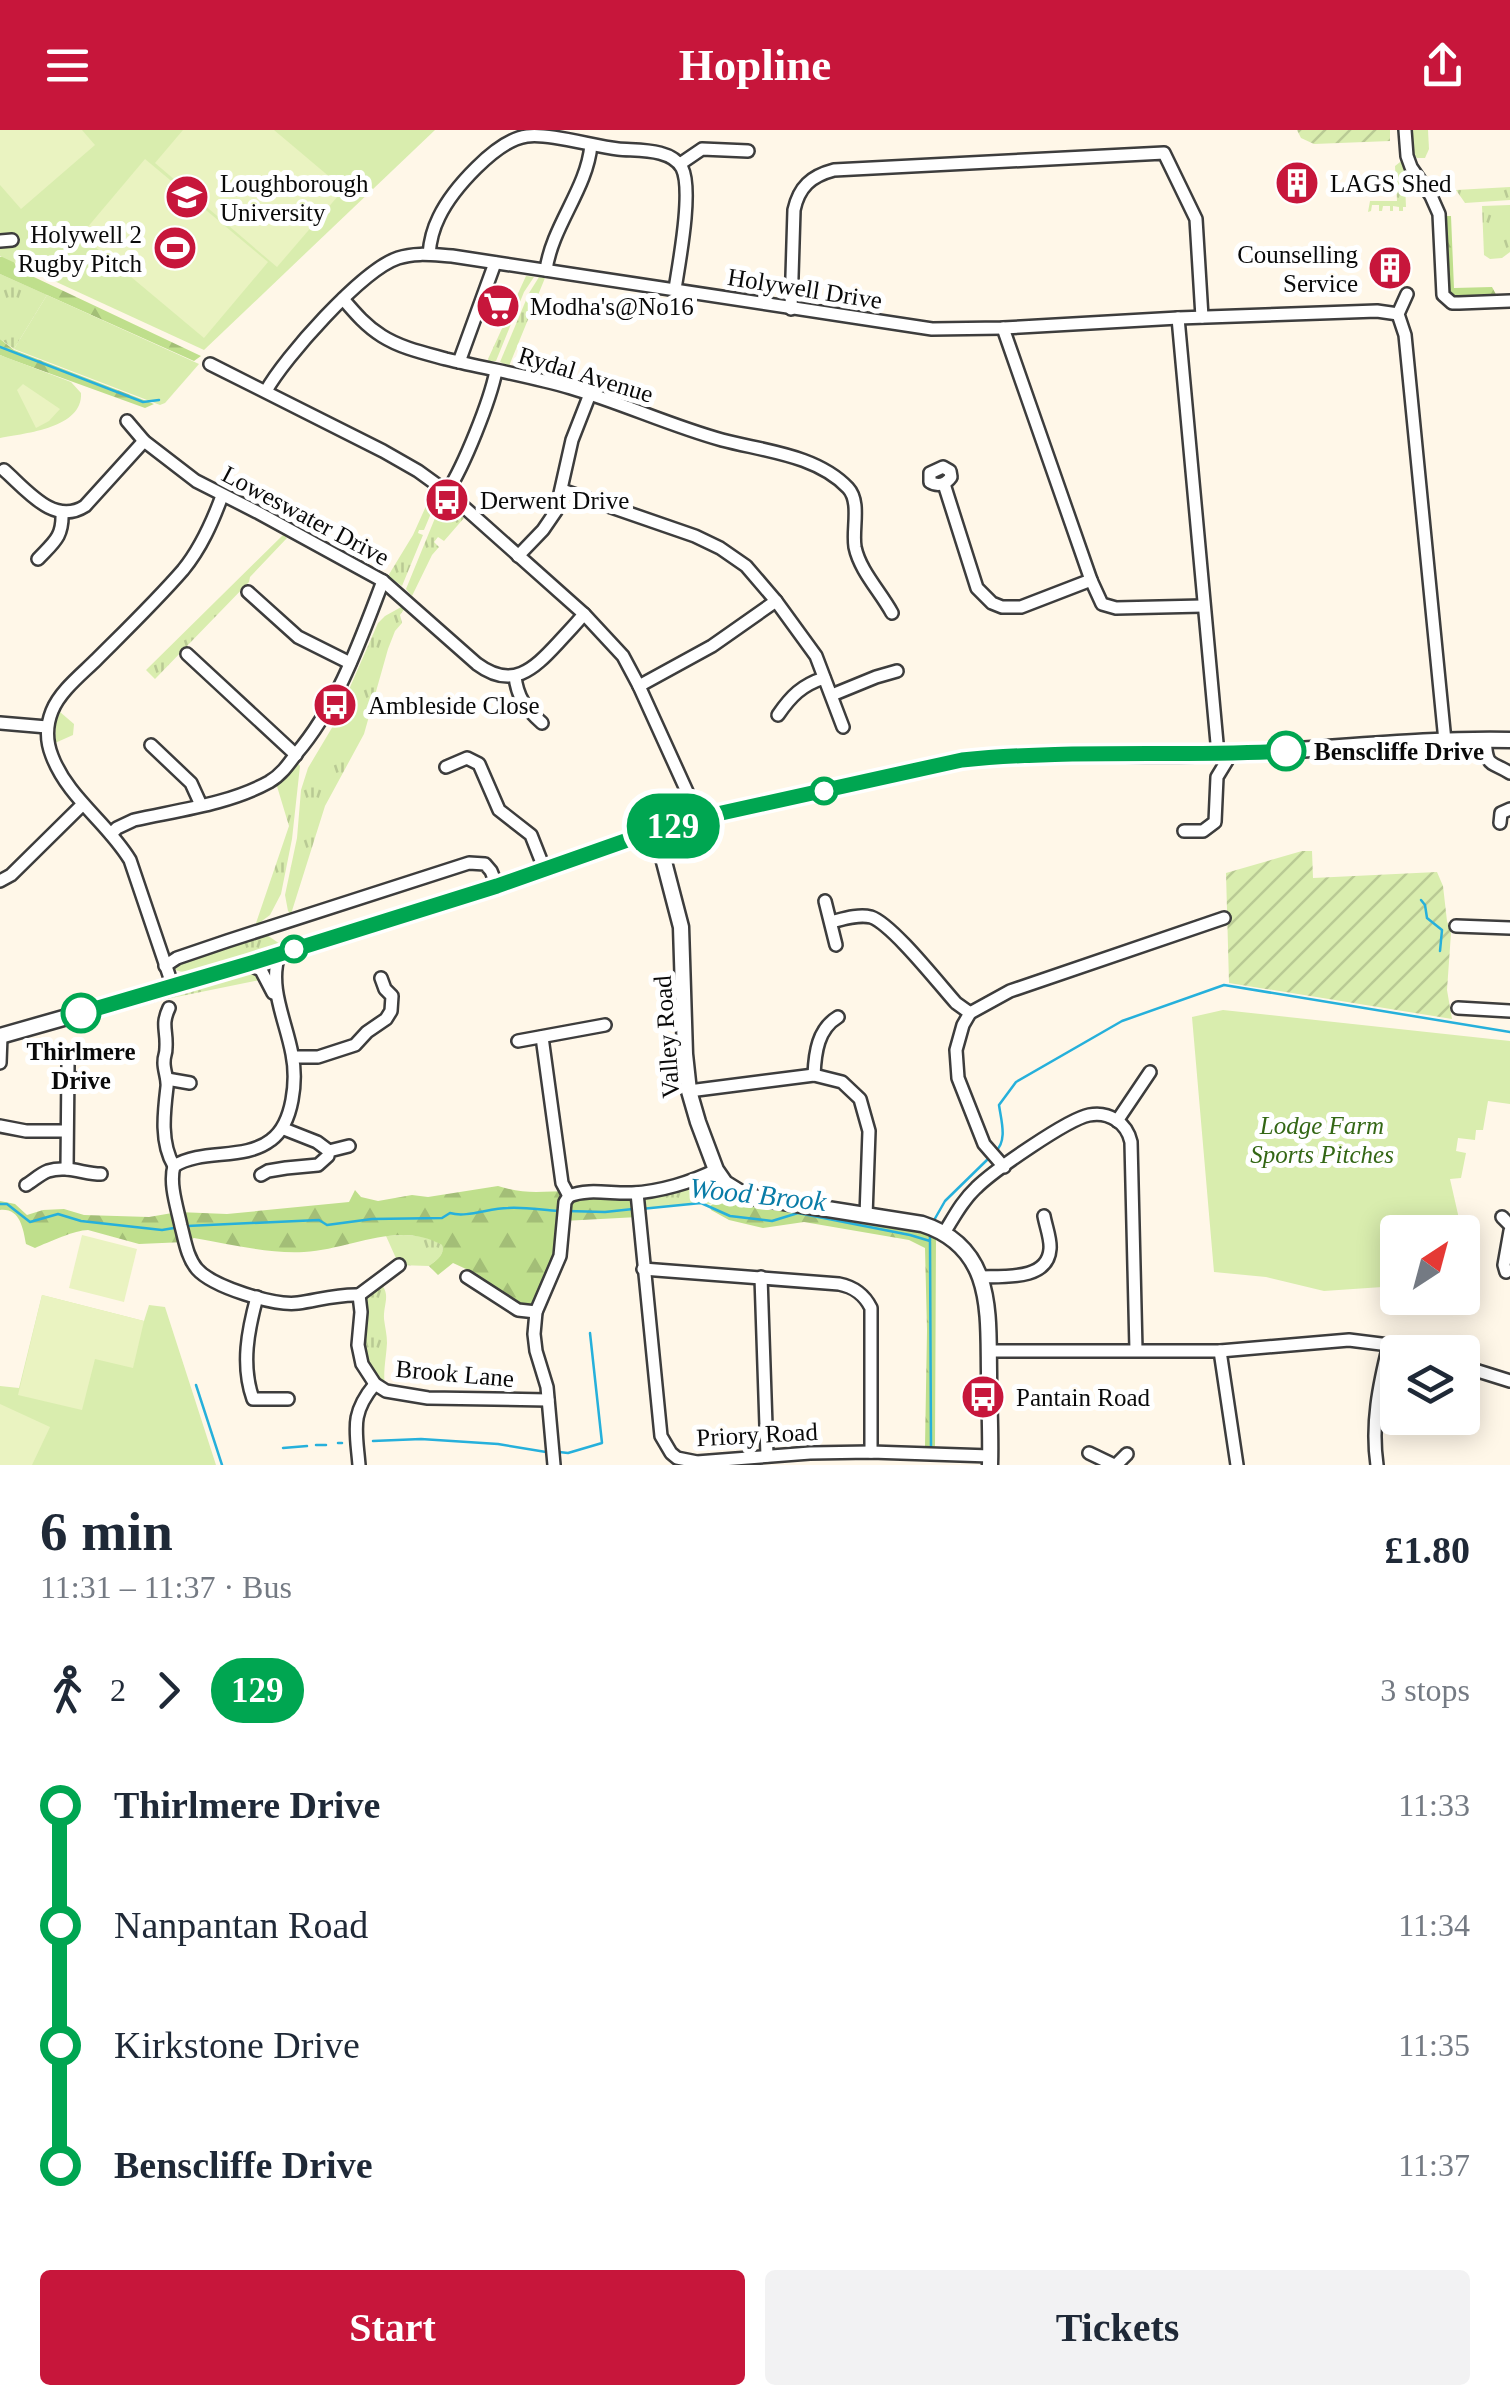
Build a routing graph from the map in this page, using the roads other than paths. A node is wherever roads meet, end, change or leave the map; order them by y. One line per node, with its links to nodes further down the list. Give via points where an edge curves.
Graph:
1 (1405, 130): 11 (street, via 1411,167 1440,214 1447,300)
2 (591, 146): 4 (street, via 667,154); 5 (street, via 538,136 506,144 446,204); 7 (street)
3 (748, 151): 4 (street, via 702,150)
4 (680, 164): 8 (street, via 685,217)
5 (428, 254): 6 (street, Holywell Drive); 10 (street, Holywell Drive, via 385,264)
6 (495, 263): 7 (street, Holywell Drive); 17 (street)
7 (546, 270): 8 (street, Holywell Drive)
8 (674, 289): 12 (street, Holywell Drive)
9 (1406, 294): 13 (street)
10 (343, 299): 17 (street, Rydal Avenue, via 383,337); 20 (street, Holywell Drive)
11 (1510, 301)
12 (791, 309): 14 (street, via 794,210 808,182 823,173 1164,154 1196,220); 16 (street, Holywell Drive, via 917,328)
13 (1398, 314): 14 (street, Holywell Drive); 55 (street)
14 (1202, 317): 15 (street, Holywell Drive)
15 (1178, 318): 16 (street, Holywell Drive); 38 (street)
16 (1003, 328): 32 (street)
17 (459, 362): 19 (street, Rydal Avenue)
18 (210, 364): 20 (street)
19 (496, 370): 21 (street, Rydal Avenue); 27 (street)
20 (266, 391): 27 (street)
21 (590, 394): 26 (street); 37 (street, Rydal Avenue, via 694,432 831,468 852,493 858,560)
22 (128, 421): 23 (street, Loweswater Drive)
23 (144, 441): 28 (street, Loweswater Drive); 29 (street, via 85,506)
24 (7, 476): 29 (street)
25 (944, 484): 32 (street, via 977,588 992,603 1021,607)
26 (562, 490): 30 (street, via 551,519); 36 (street, via 720,548)
27 (447, 492): 30 (street)
28 (222, 496): 33 (street, Loweswater Drive); 51 (street, via 196,552 61,697)
29 (62, 513): 31 (street, via 59,536)
30 (518, 556): 40 (street)
31 (38, 558)
32 (1091, 580): 38 (street, via 1102,604 1116,608)
33 (383, 581): 42 (street); 44 (street, Loweswater Drive, via 485,670)
34 (897, 591): 37 (street)
35 (248, 592): 42 (street, via 298,637)
36 (776, 600): 45 (street); 46 (street)
37 (885, 600): 39 (street, Rydal Avenue)
38 (1202, 606): 57 (street)
39 (892, 613)
40 (584, 614): 44 (street, via 540,662); 46 (street, via 614,644)
41 (187, 654): 58 (street)
42 (350, 663): 58 (street, via 321,723)
43 (896, 672): 47 (street)
44 (515, 676): 48 (street, via 521,700)
45 (824, 678): 47 (street); 49 (street, via 797,692)
46 (639, 686): 64 (street)
47 (832, 695): 52 (street, via 831,714)
48 (538, 715)
49 (778, 716)
50 (0, 723): 51 (street)
51 (47, 727): 62 (street, via 55,764)
52 (844, 727)
53 (1485, 739): 54 (street); 55 (street); 60 (street, via 1488,760)
54 (1510, 740)
55 (1446, 741): 57 (street)
56 (151, 744): 61 (street, via 191,784)
57 (1224, 754): 64 (street, via 962,760); 67 (street, via 1214,822 1204,831)
58 (296, 755): 61 (street, via 268,782)
59 (446, 768): 69 (street, via 467,758 479,764 500,810 531,834)
60 (1510, 773)
61 (201, 804): 68 (street, via 134,820)
62 (82, 805): 68 (street); 70 (street)
63 (1510, 809): 65 (street, via 1501,812)
64 (699, 818): 66 (street)
65 (1500, 822)
66 (656, 830): 69 (street); 100 (street, Valley Road, via 681,927)
67 (1184, 831)
68 (111, 834): 80 (street, via 130,860)
69 (544, 868): 71 (street)
70 (0, 881)
71 (497, 886): 78 (street); 80 (street, via 485,864 469,863)
72 (825, 902): 74 (street)
73 (1224, 918): 87 (street, via 1207,930 1010,990)
74 (831, 922): 77 (street); 87 (street, via 870,917 886,927)
75 (1463, 924): 76 (street)
76 (1510, 928)
77 (836, 945)
78 (279, 954): 79 (street); 84 (street)
79 (248, 964): 82 (street); 84 (street, via 264,973)
80 (165, 966): 82 (street)
81 (381, 978): 93 (street, via 384,989 397,995 386,1019 356,1050)
82 (174, 987): 90 (street)
83 (1465, 1005): 86 (street)
84 (280, 1007): 93 (street)
85 (169, 1008): 97 (street, via 157,1019)
86 (1510, 1011)
87 (970, 1013): 107 (street, via 958,1038 958,1078 978,1132)
88 (833, 1016): 96 (street, via 818,1043)
89 (604, 1025): 91 (street)
90 (0, 1036): 94 (street)
91 (542, 1037): 92 (street); 115 (street)
92 (518, 1041)
93 (293, 1057): 103 (street)
94 (0, 1063)
95 (1152, 1069): 101 (street)
96 (814, 1074): 100 (street); 116 (street, via 852,1090 866,1113)
97 (167, 1079): 99 (street); 108 (street, via 164,1133)
98 (82, 1080): 104 (street, via 68,1071)
99 (190, 1084)
100 (689, 1090): 111 (street, Valley Road)
101 (1117, 1120): 107 (street, via 1082,1117); 130 (street, via 1130,1142)
102 (0, 1126): 104 (street)
103 (284, 1128): 106 (street); 108 (street, via 255,1148)
104 (66, 1131): 109 (street)
105 (349, 1146): 106 (street)
106 (329, 1151): 110 (street, via 318,1165)
107 (997, 1160): 119 (street)
108 (174, 1166): 127 (street, via 194,1266 212,1281)
109 (67, 1169): 112 (street); 113 (street, via 49,1170)
110 (265, 1169)
111 (716, 1170): 114 (street); 116 (street, via 746,1196)
112 (101, 1174)
113 (26, 1185)
114 (637, 1205): 115 (street, via 586,1192); 121 (street, Priory Road)
115 (565, 1206): 128 (street, via 560,1256)
116 (866, 1216): 119 (street)
117 (1044, 1216): 124 (street, via 1050,1247 1042,1266 1026,1275)
118 (1508, 1228): 122 (street)
119 (934, 1229): 124 (street, via 960,1247)
120 (399, 1265): 126 (street)
121 (644, 1269): 123 (street); 142 (street, Priory Road, via 665,1445 677,1458 698,1462)
122 (1506, 1272)
123 (761, 1277): 139 (street, via 849,1286 866,1298); 142 (street)
124 (980, 1277): 132 (street)
125 (473, 1278): 128 (street, via 518,1310)
126 (358, 1295): 127 (street, via 293,1304); 135 (street, Brook Lane, via 358,1344)
127 (257, 1297): 137 (street, via 247,1349 249,1401)
128 (536, 1312): 138 (street, via 536,1351)
129 (1380, 1344): 131 (street, via 1349,1340)
130 (1136, 1350): 131 (street); 132 (street)
131 (1220, 1351): 148 (street)
132 (988, 1352): 145 (street)
133 (1480, 1372): 134 (street)
134 (1510, 1382)
135 (375, 1384): 138 (street, Brook Lane, via 428,1398); 146 (street, via 357,1414)
136 (1380, 1387): 149 (street)
137 (288, 1399)
138 (548, 1400): 143 (street)
139 (871, 1452): 144 (street, Priory Road); 145 (street, Priory Road)
140 (1089, 1453): 147 (street)
141 (1127, 1454): 147 (street)
142 (767, 1456): 144 (street, Priory Road)
143 (553, 1457)
144 (811, 1459)
145 (990, 1460)
146 (359, 1465)
147 (1115, 1465)
148 (1237, 1465)
149 (1377, 1465)

